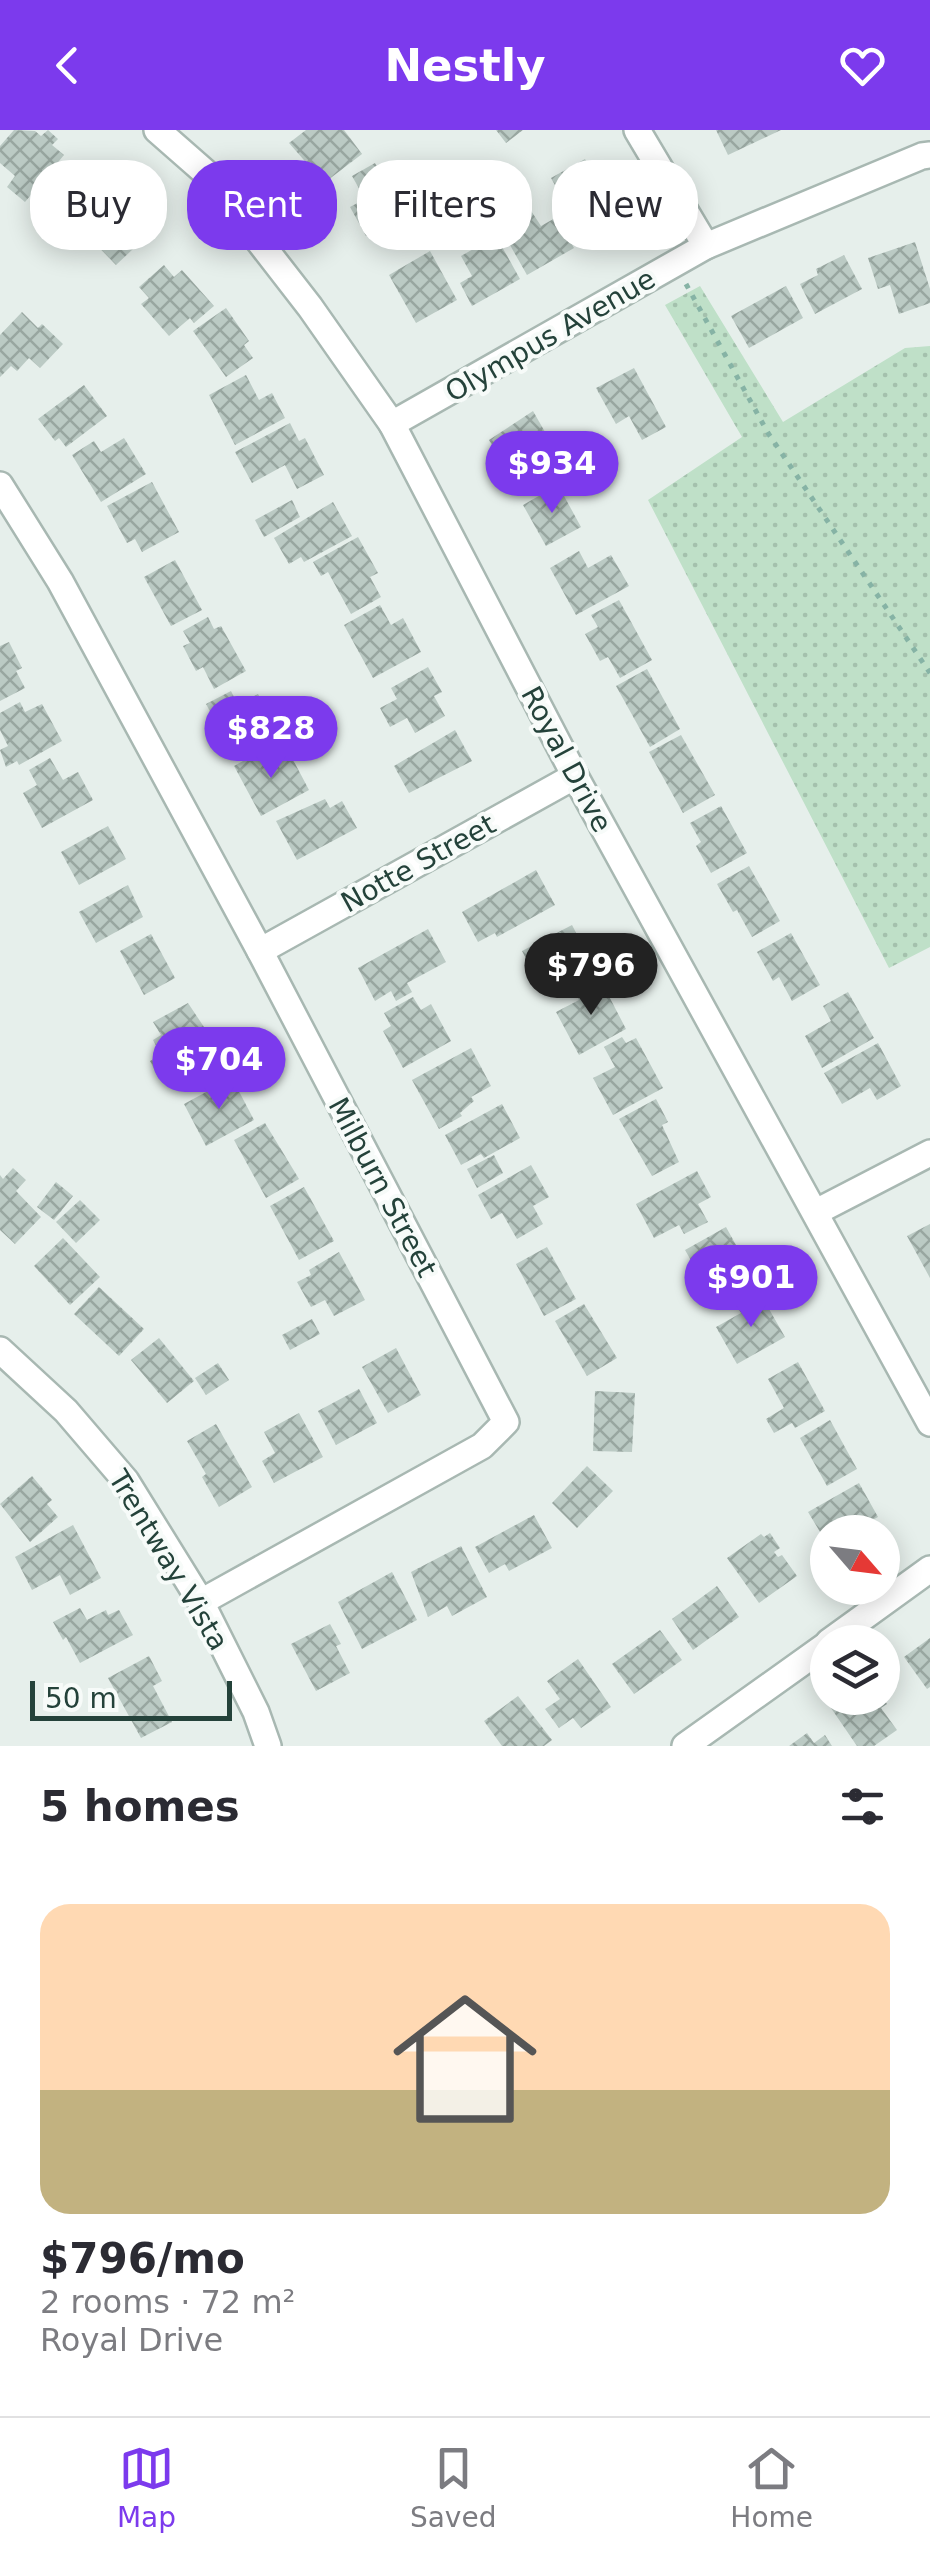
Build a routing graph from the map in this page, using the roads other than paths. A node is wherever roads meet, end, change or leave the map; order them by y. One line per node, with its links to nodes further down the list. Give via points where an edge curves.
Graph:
1 (157, 130): 5 (street, Royal Drive, via 206,173)
2 (637, 130): 4 (street)
3 (930, 156): 4 (street, Olympus Avenue)
4 (706, 246): 5 (street, Olympus Avenue)
5 (392, 424): 7 (street, Royal Drive)
6 (0, 484): 8 (street, Milburn Street)
7 (575, 776): 8 (street, Notte Street); 10 (street, Royal Drive)
8 (260, 951): 14 (street, Milburn Street, via 506,1422 482,1446)
9 (930, 1153): 10 (street)
10 (816, 1212): 12 (street, Royal Drive)
11 (0, 1350): 14 (street, Trentway Vista, via 126,1481)
12 (930, 1423)
13 (930, 1569): 15 (street)
14 (201, 1602): 18 (street, Trentway Vista)
15 (853, 1625)
16 (810, 1657): 17 (street)
17 (700, 1742)
18 (268, 1746)

